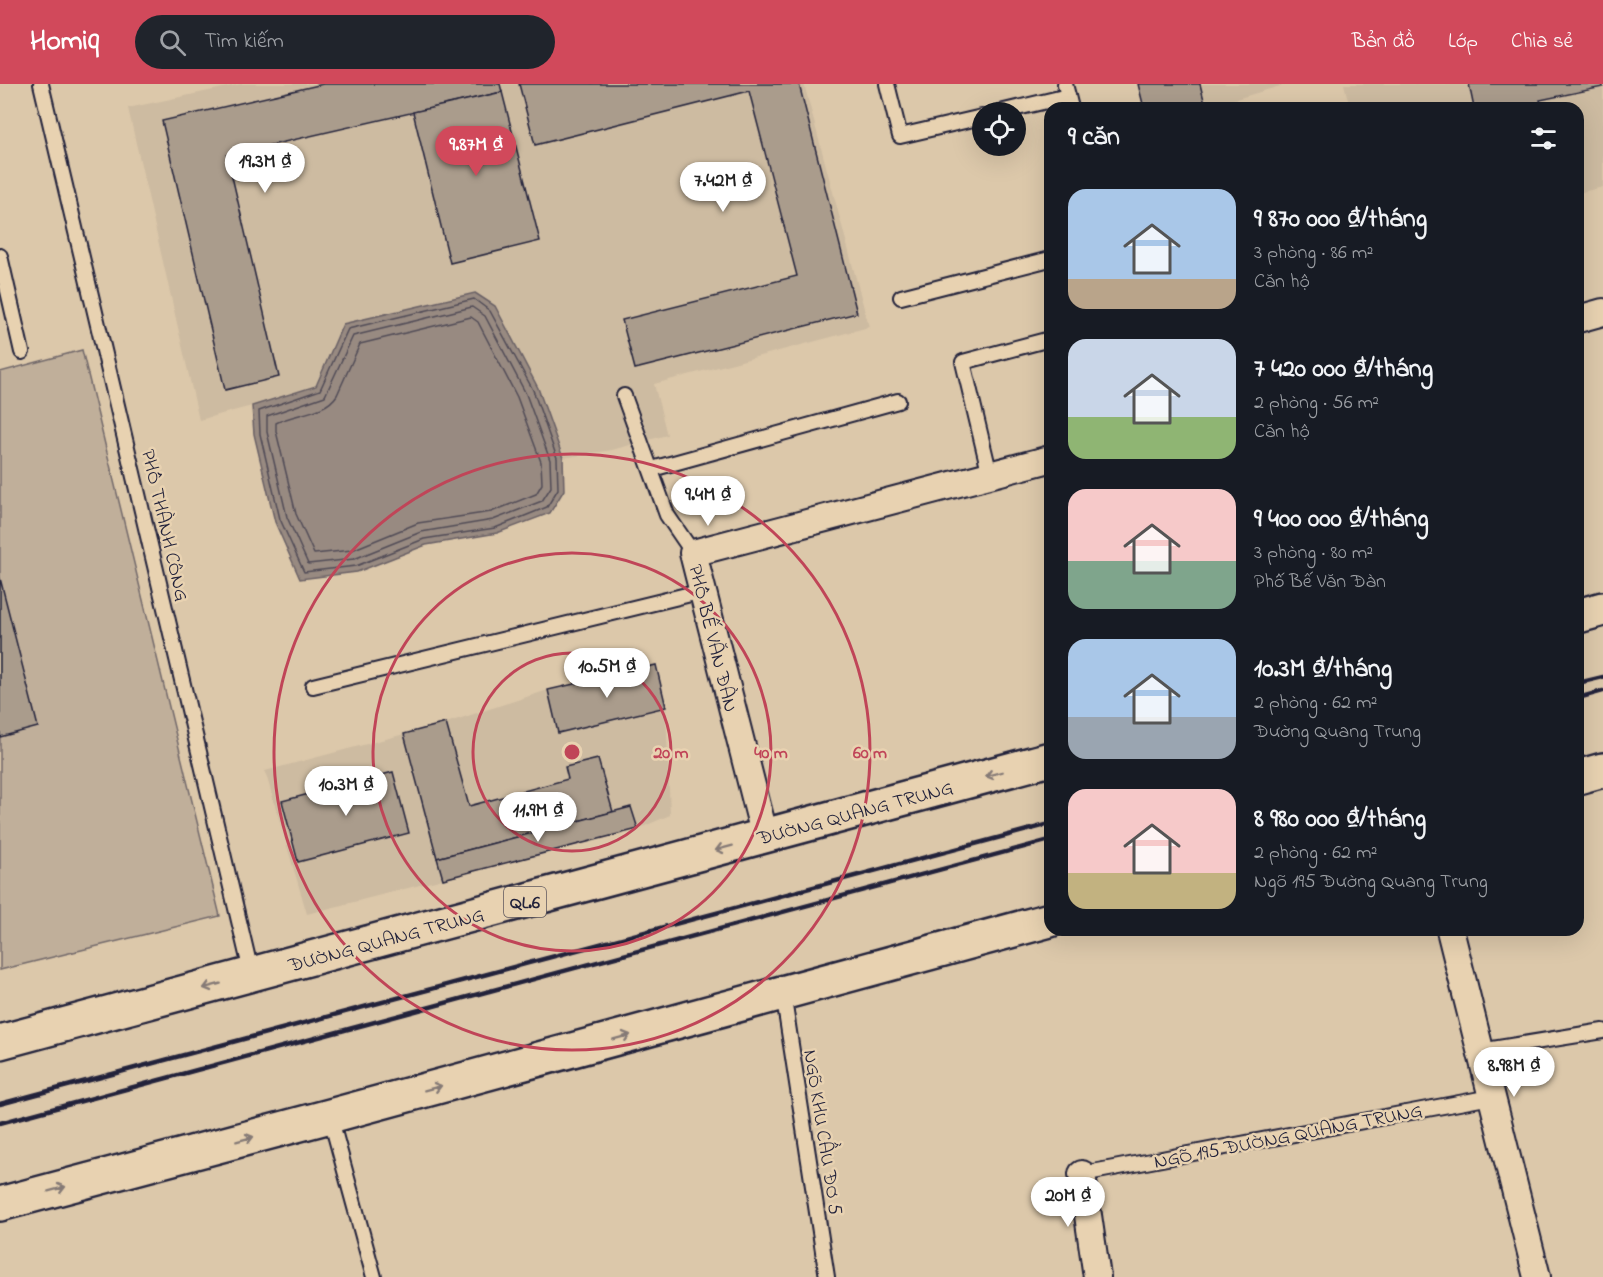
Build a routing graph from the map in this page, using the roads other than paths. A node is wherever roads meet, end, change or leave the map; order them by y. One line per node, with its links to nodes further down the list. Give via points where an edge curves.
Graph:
1 (41, 84): 29 (lane, PHỐ THÀNH CÔNG)
2 (887, 84): 5 (lane, via 900,136)
3 (1068, 96): 4 (lane)
4 (1026, 106)
5 (972, 119)
6 (0, 256): 12 (lane)
7 (1044, 261): 8 (lane)
8 (901, 297)
9 (1603, 312): 10 (street)
10 (1584, 317)
11 (1044, 341): 17 (lane, via 963,362)
12 (22, 352)
13 (624, 396): 16 (lane)
14 (898, 401): 16 (lane)
15 (1044, 461): 17 (street, PHỐ BẾ VĂN ĐÀN)
16 (652, 469): 18 (lane, via 667,515)
17 (990, 475): 18 (street, PHỐ BẾ VĂN ĐÀN)
18 (693, 553): 19 (street, PHỐ BẾ VĂN ĐÀN)
19 (703, 591): 22 (lane); 26 (street, PHỐ BẾ VĂN ĐÀN)
20 (1603, 609): 21 (highway)
21 (1584, 614)
22 (313, 686)
23 (1044, 761): 26 (highway, ĐƯỜNG QUANG TRUNG / QL.6, one-way to 26)
24 (1603, 770): 25 (highway)
25 (1584, 775)
26 (765, 837): 29 (highway, ĐƯỜNG QUANG TRUNG / QL.6, one-way to 29)
27 (1044, 922): 30 (highway)
28 (1451, 936): 33 (street)
29 (252, 976): 32 (highway, ĐƯỜNG QUANG TRUNG / QL.6, one-way to 32)
30 (783, 993): 35 (highway, one-way to 30); 39 (lane, NGÕ KHU CẦU ĐƠ 5)
31 (1603, 1031): 33 (lane)
32 (0, 1042)
33 (1480, 1051): 34 (street)
34 (1491, 1096): 36 (lane, NGÕ 195 ĐƯỜNG QUANG TRUNG); 41 (street)
35 (330, 1116): 37 (highway, one-way to 35); 38 (lane)
36 (1082, 1174): 40 (street, NGÕ 195 ĐƯỜNG QUANG TRUNG)
37 (0, 1204)
38 (374, 1277)
39 (827, 1277)
40 (1097, 1277)
41 (1537, 1277)

